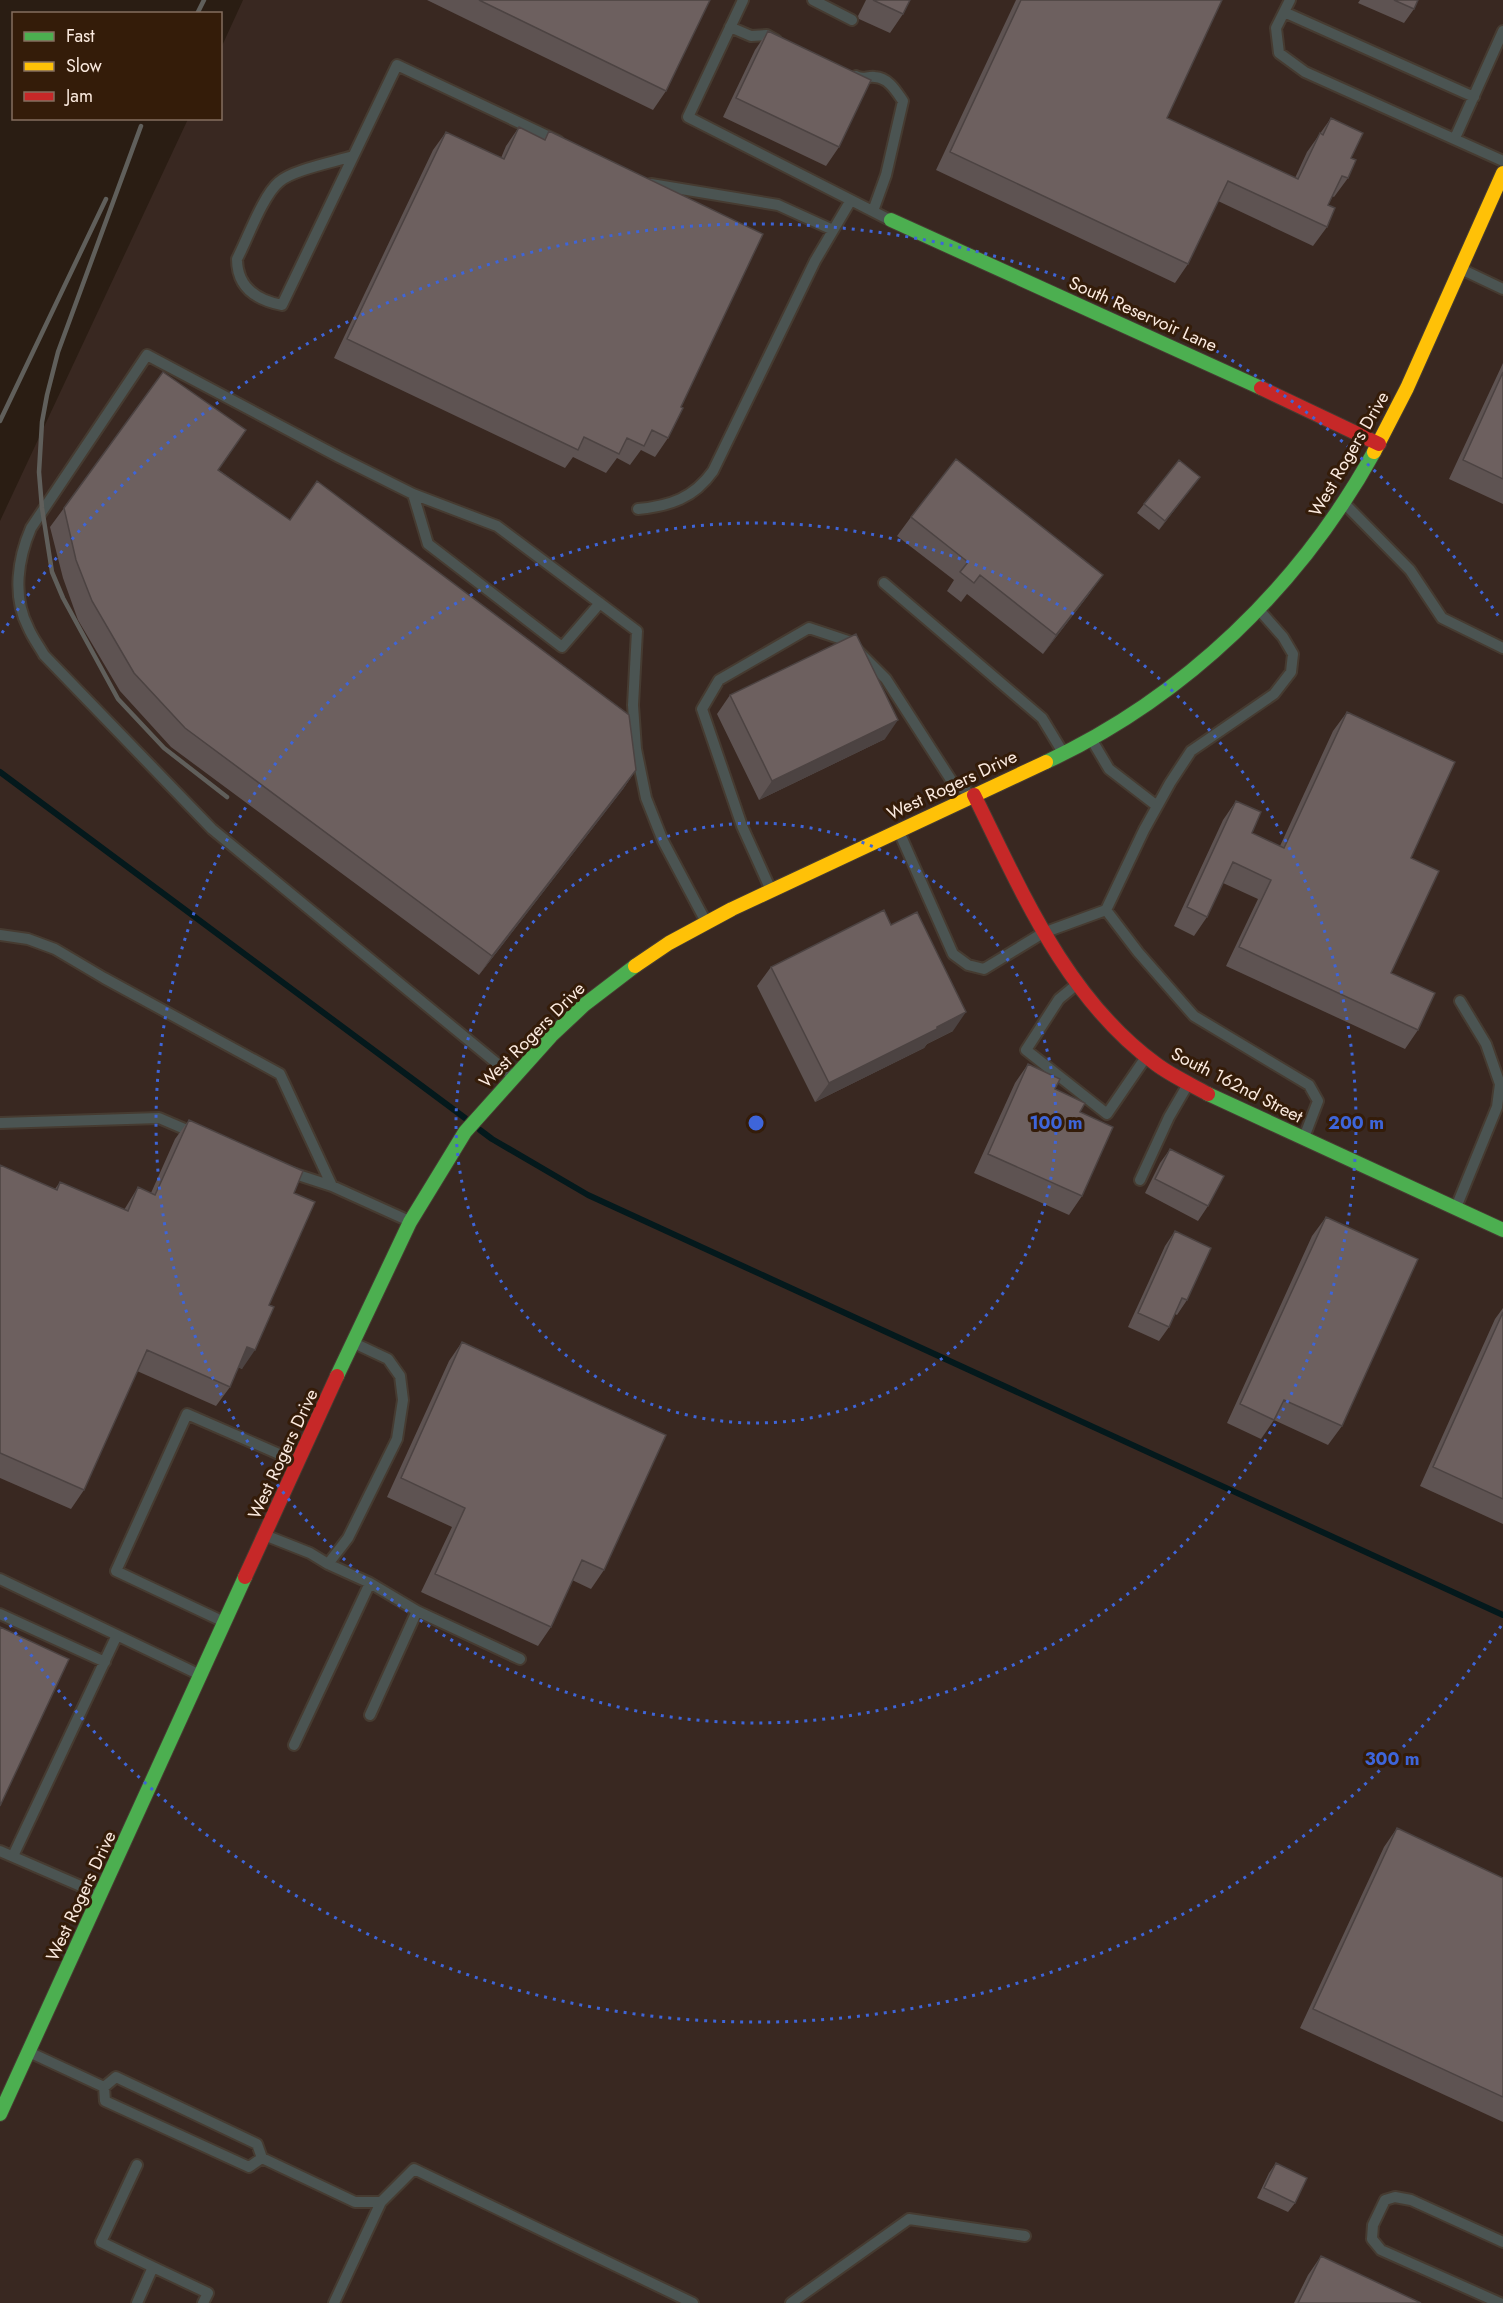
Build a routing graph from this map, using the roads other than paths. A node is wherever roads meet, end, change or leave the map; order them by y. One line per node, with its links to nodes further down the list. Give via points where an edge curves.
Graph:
1 (743, 0): 6 (lane)
2 (813, 0): 5 (lane)
3 (1290, 0): 4 (lane)
4 (1284, 12): 10 (lane); 11 (lane, via 1276,28 1279,53 1305,72)
5 (852, 20)
6 (730, 27): 8 (lane, via 751,36 767,35); 17 (lane, via 688,117)
7 (1503, 31): 10 (lane)
8 (788, 45)
9 (841, 69): 18 (lane, via 862,79 875,76 893,85 903,101 886,175)
10 (1474, 97): 11 (lane)
11 (1455, 138): 14 (lane)
12 (567, 144): 13 (lane, via 397,65)
13 (353, 156): 13 (lane, via 282,305 258,297 243,285 237,259 271,191 290,175)
14 (1503, 161)
15 (1503, 173): 21 (street, West Rogers Drive)
16 (641, 179): 20 (lane, via 778,205)
17 (851, 200): 18 (lane); 20 (lane)
18 (873, 211): 19 (lane)
19 (891, 220): 23 (street, South Reservoir Lane)
20 (833, 230): 26 (lane, via 713,471 703,485 673,504)
21 (1460, 269): 22 (lane); 23 (street, West Rogers Drive)
22 (1503, 289)
23 (1379, 444): 25 (street, West Rogers Drive)
24 (413, 494): 28 (lane, via 497,526); 28 (lane, via 428,544 562,646); 44 (lane, via 147,355 31,528 19,566 19,594 26,625 44,655 212,829)
25 (1344, 502): 29 (street, West Rogers Drive, via 1310,550); 30 (lane, via 1410,570 1442,618)
26 (638, 509)
27 (884, 583): 32 (lane, via 1042,718)
28 (600, 603): 38 (lane, via 637,631 633,705 636,749 646,798 663,841)
29 (1259, 609): 31 (street, West Rogers Drive, via 1237,632 1150,703); 34 (lane, via 1293,654 1291,672 1274,694 1191,751)
30 (1503, 648)
31 (1092, 739): 32 (street, West Rogers Drive); 34 (lane, via 1109,769)
32 (1063, 753): 33 (street, West Rogers Drive)
33 (974, 795): 35 (street, West Rogers Drive); 36 (lane, via 953,783 886,679 848,641 809,628 719,680 702,709 742,826); 39 (street, South 162nd Street)
34 (1157, 806): 37 (lane)
35 (898, 830): 36 (street, West Rogers Drive); 39 (lane, via 953,954 968,966 984,969)
36 (771, 891): 38 (street, West Rogers Drive)
37 (1106, 910): 39 (lane); 48 (lane, via 1194,1016 1309,1085 1318,1101)
38 (706, 923): 44 (street, West Rogers Drive, via 639,962 598,993)
39 (1043, 933): 41 (street, South 162nd Street)
40 (0, 935): 51 (lane, via 28,939 55,949 280,1074)
41 (1077, 985): 43 (street, South 162nd Street, via 1103,1017); 43 (lane, via 1059,999 1026,1050 1107,1114)
42 (1460, 1001): 52 (lane, via 1486,1044 1500,1084 1497,1107)
43 (1147, 1056): 45 (street, South 162nd Street)
44 (513, 1078): 53 (street, West Rogers Drive, via 465,1132)
45 (1188, 1083): 48 (street, South 162nd Street); 50 (lane)
46 (0, 1123): 47 (lane, via 159,1118)
47 (201, 1136)
48 (1304, 1138): 52 (street, South 162nd Street)
49 (282, 1169): 51 (lane)
50 (1140, 1180)
51 (332, 1186): 53 (lane)
52 (1456, 1208): 54 (street, South 162nd Street)
53 (410, 1222): 55 (street, West Rogers Drive)
54 (1503, 1230)
55 (353, 1343): 56 (street, West Rogers Drive); 58 (lane, via 388,1359 400,1376 403,1400 397,1439 348,1538)
56 (298, 1462): 57 (street, West Rogers Drive); 63 (lane, via 187,1414 116,1572)
57 (264, 1535): 58 (lane); 63 (street, West Rogers Drive)
58 (327, 1564): 60 (lane)
59 (0, 1579): 64 (lane)
60 (370, 1583): 61 (lane); 69 (lane)
61 (417, 1611): 65 (lane); 68 (lane)
62 (0, 1614): 66 (lane)
63 (225, 1622): 67 (street, West Rogers Drive)
64 (117, 1635): 66 (lane); 67 (lane)
65 (520, 1659)
66 (105, 1662): 71 (lane)
67 (201, 1675): 72 (street, West Rogers Drive)
68 (370, 1715)
69 (294, 1745)
70 (0, 1851): 71 (lane)
71 (13, 1856): 72 (lane)
72 (101, 1895): 73 (street, West Rogers Drive)
73 (29, 2052): 74 (lane); 75 (street, West Rogers Drive)
74 (104, 2087): 76 (lane, via 116,2077 257,2144); 76 (lane, via 105,2101 249,2167)
75 (0, 2114)
76 (262, 2158): 78 (lane, via 355,2202)
77 (137, 2165): 81 (lane, via 101,2242)
78 (381, 2202): 84 (lane); 85 (lane, via 414,2169)
79 (1025, 2236): 86 (lane, via 909,2219)
80 (1503, 2242): 87 (lane, via 1411,2200 1395,2197 1385,2200 1373,2224 1372,2239 1381,2250)
81 (153, 2267): 82 (lane); 83 (lane, via 208,2293)
82 (137, 2303)
83 (203, 2303)
84 (334, 2303)
85 (693, 2303)
86 (792, 2303)
87 (1502, 2303)

